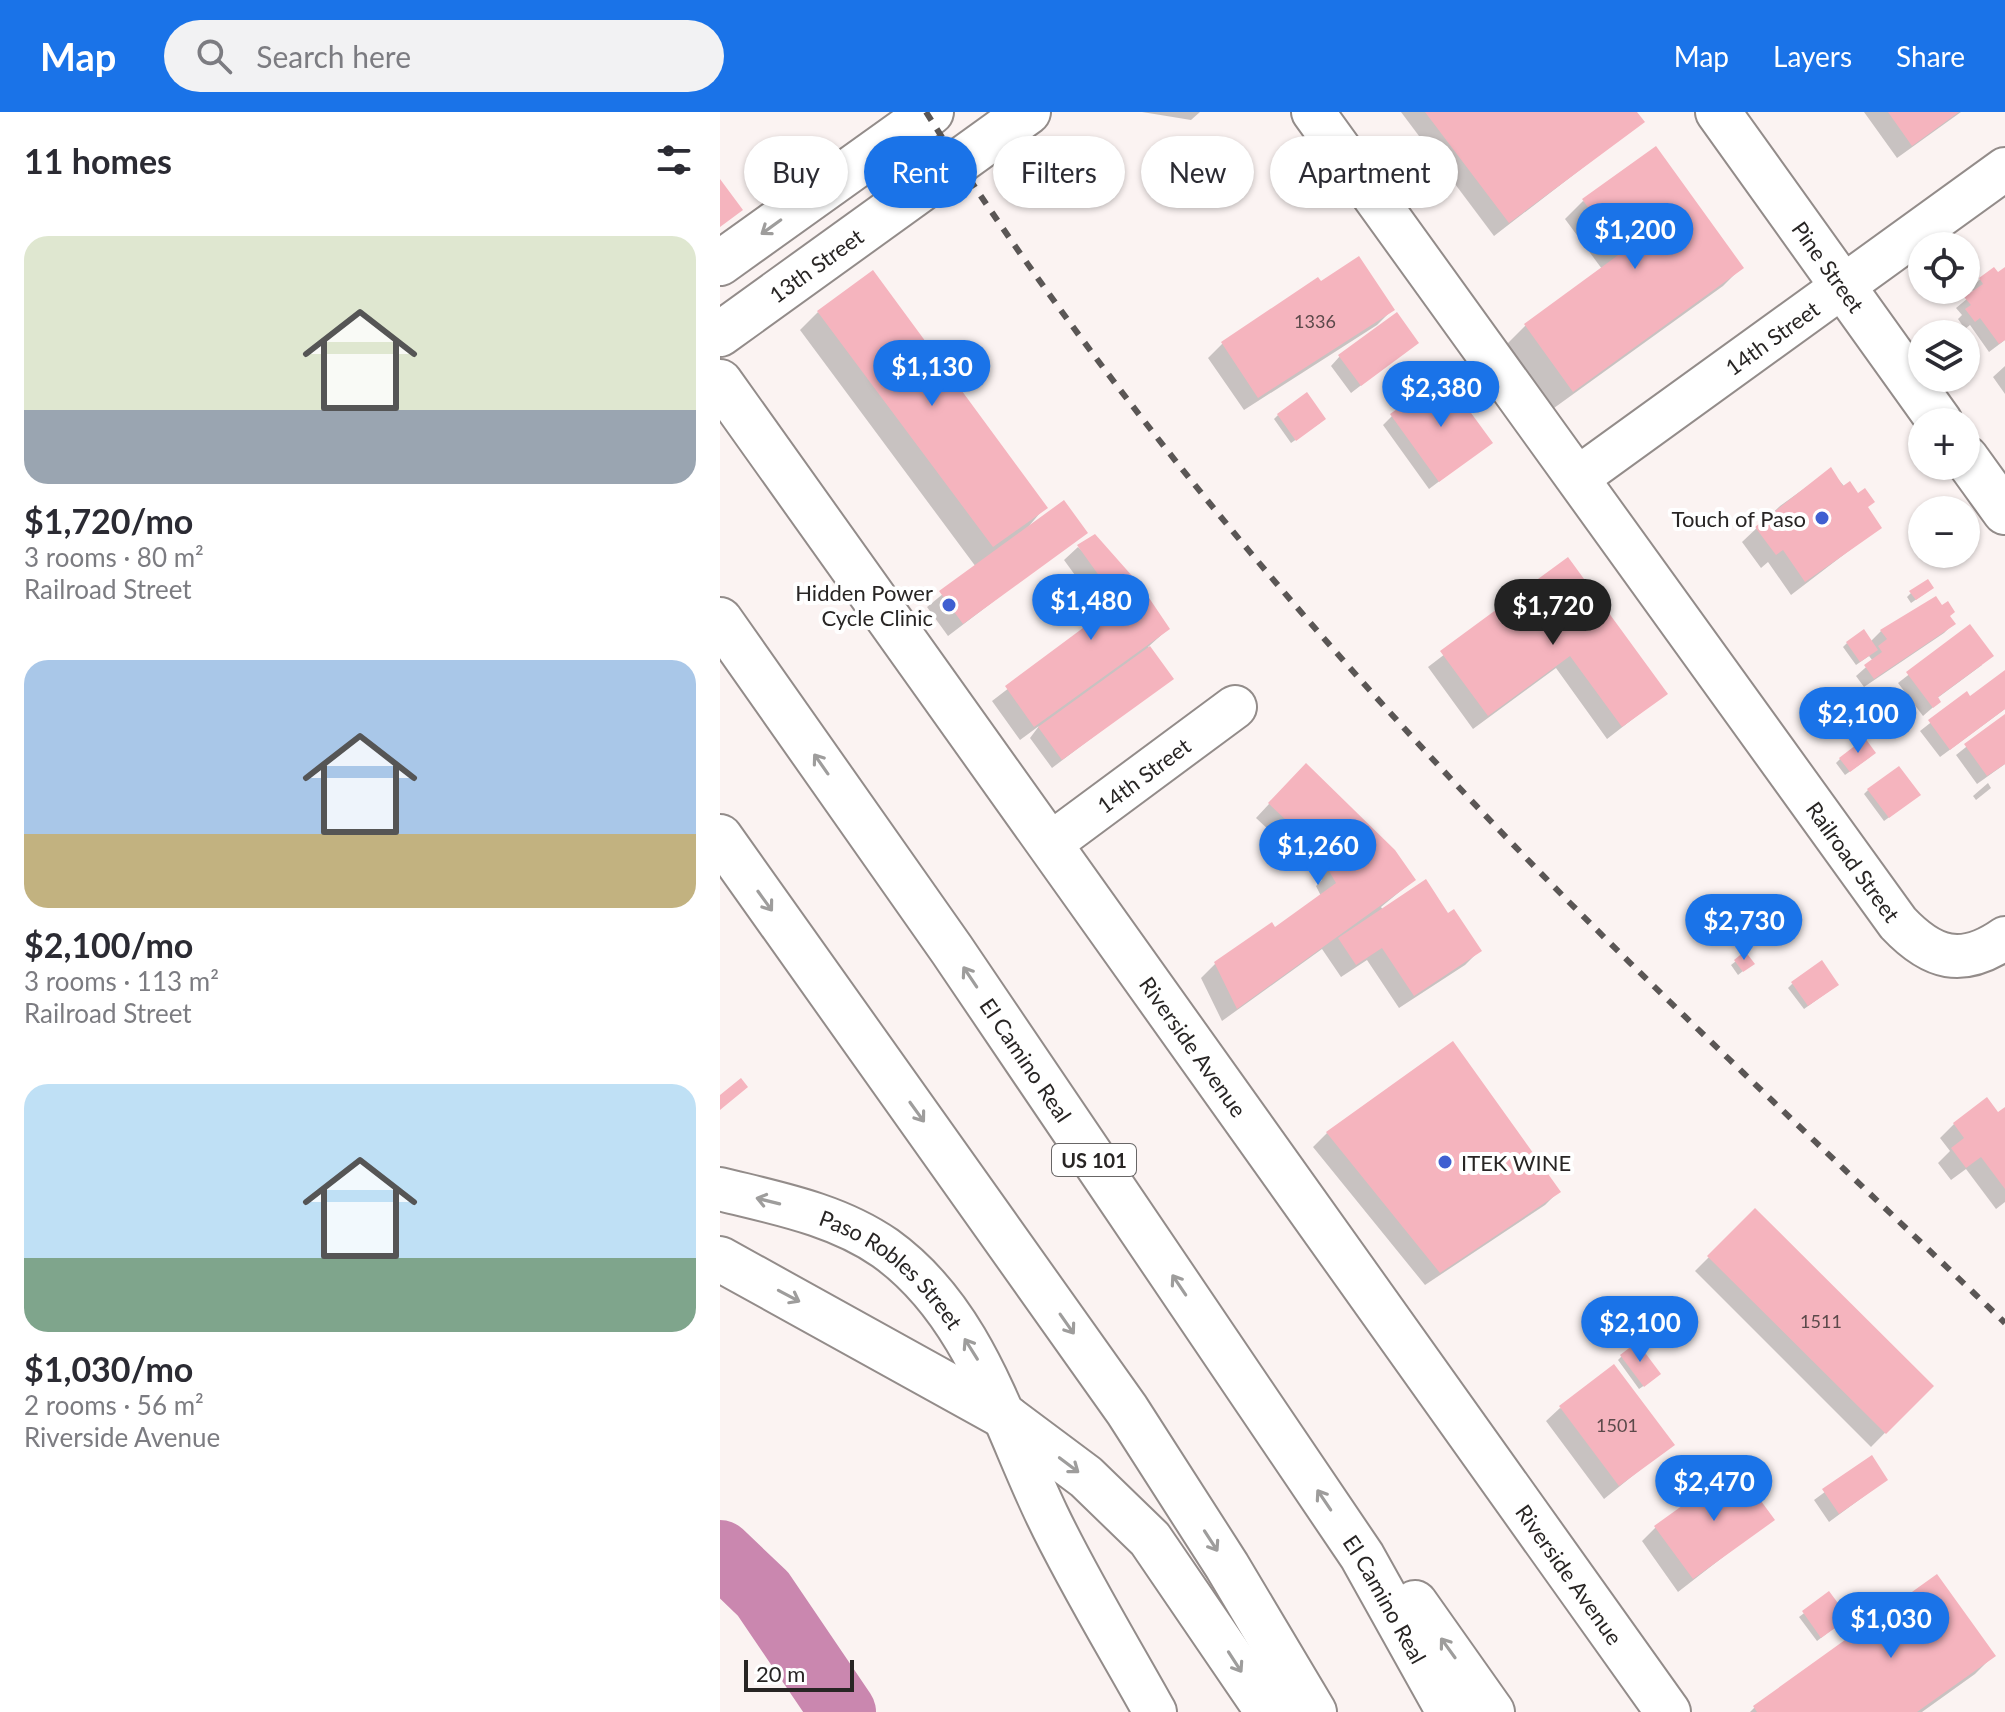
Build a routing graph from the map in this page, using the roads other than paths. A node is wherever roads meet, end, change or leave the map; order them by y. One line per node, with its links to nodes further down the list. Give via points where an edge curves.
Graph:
1 (931, 112): 6 (main road, one-way to 6)
2 (1028, 112): 8 (main road, 13th Street)
3 (1313, 112): 11 (street, Railroad Street)
4 (1718, 112): 7 (main road, Pine Street)
5 (2005, 169): 7 (street, 14th Street)
6 (720, 263)
7 (1844, 288): 10 (main road, Pine Street); 11 (street, 14th Street)
8 (720, 334)
9 (720, 382): 17 (main road, Riverside Avenue)
10 (1930, 408)
11 (1579, 477): 18 (street, Railroad Street, via 1898,923 1920,945 1945,956 1968,956)
12 (1980, 477): 13 (main road)
13 (2005, 512)
14 (720, 620): 24 (main road, El Camino Real / US 101, one-way to 14, via 952,950)
15 (1235, 707): 17 (street, 14th Street)
16 (720, 837): 27 (main road, one-way to 27, via 1127,1410)
17 (1050, 844): 30 (main road, Riverside Avenue)
18 (2005, 938)
19 (720, 1189): 22 (street, Paso Robles Street, one-way to 19, via 939,1298 885,1248 820,1214)
20 (720, 1259): 21 (main road, Paso Robles Street, one-way to 21)
21 (880, 1346): 22 (main road, Paso Robles Street); 23 (street, Paso Robles Street, via 945,1395 983,1432)
22 (1007, 1418): 23 (street, Paso Robles Street); 26 (main road, one-way to 26, via 1086,1477 1150,1539)
23 (1047, 1515): 25 (street, Paso Robles Street)
24 (1362, 1556): 28 (main road, El Camino Real / US 101); 29 (main road, one-way to 24, via 1415,1602)
25 (1155, 1712)
26 (1268, 1712)
27 (1314, 1712)
28 (1449, 1712)
29 (1492, 1712)
30 (1668, 1712)

